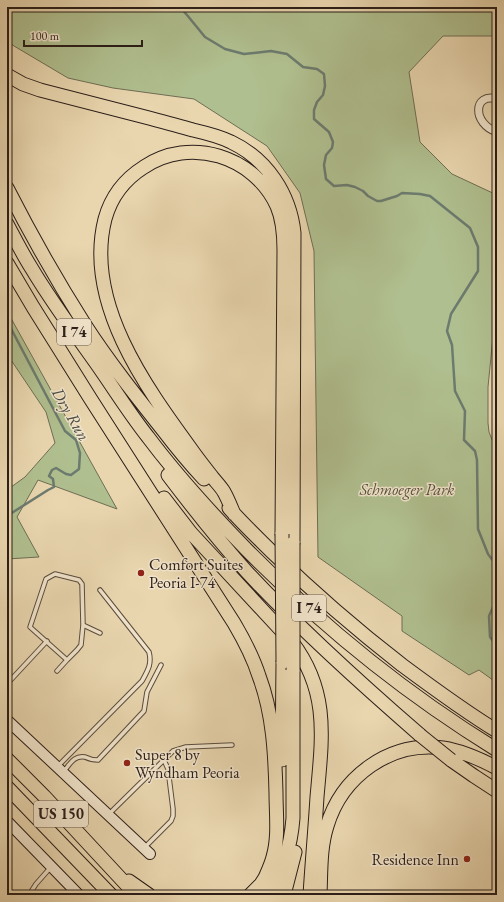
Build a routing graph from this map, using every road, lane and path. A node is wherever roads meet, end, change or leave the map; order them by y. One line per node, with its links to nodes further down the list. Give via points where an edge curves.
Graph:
1 (7, 75): 16 (highway, bridge, via 40,90 229,141 252,155 265,167 277,182 287,202 294,233)
2 (497, 99): 3 (street, via 488,98 478,108 485,125)
3 (497, 132)
4 (7, 188): 9 (highway, I 74, via 63,290 111,363 142,405)
5 (7, 224): 8 (highway, I 74, via 50,298)
6 (7, 263): 7 (highway)
7 (32, 307): 34 (highway, via 234,623 254,662 269,711 275,766 275,847); 43 (highway, via 178,517 203,547 278,625 306,663 319,699 322,732)
8 (147, 437): 22 (highway, I 74, via 214,515 298,599 379,668 456,724); 28 (highway, bridge, via 159,463 199,516 281,607 420,735)
9 (234, 514): 16 (highway, bridge, via 224,491 191,449 132,360 111,312 102,274 103,233 115,196 139,170 168,155 210,153 240,165 268,191 282,222 282,534); 20 (highway, I 74, via 290,570 344,618 420,678)
10 (100, 590): 26 (lane, via 149,652 149,669 142,681)
11 (83, 625): 12 (lane); 13 (lane, via 82,584 79,580 55,574 46,579 30,627); 14 (lane, via 80,645)
12 (100, 633)
13 (47, 641): 14 (lane); 18 (lane)
14 (67, 660): 17 (lane)
15 (161, 665): 26 (lane, via 147,692 144,711 98,760 78,757)
16 (290, 670): 34 (highway, via 281,828 275,858); 41 (highway, via 293,818 289,845); 42 (highway, via 299,819 296,848)
17 (57, 671)
18 (7, 684)
19 (7, 720): 26 (street)
20 (496, 730)
21 (232, 745): 24 (lane, via 186,747 173,751)
22 (497, 750)
23 (7, 759): 33 (highway, US 150)
24 (164, 760): 29 (lane); 31 (lane, via 168,770 173,816)
25 (497, 768): 44 (highway, via 468,754 430,747 400,752 368,767 343,792 331,815 324,840)
26 (60, 769): 29 (street)
27 (7, 788): 37 (highway, US 150)
28 (497, 791)
29 (108, 815): 31 (street)
30 (7, 821): 32 (street)
31 (147, 851)
32 (51, 866): 35 (lane); 36 (street)
33 (113, 870): 38 (highway, US 150); 39 (highway)
34 (264, 880): 40 (highway)
35 (29, 895)
36 (79, 895)
37 (111, 895)
38 (136, 895)
39 (150, 895)
40 (250, 895)
41 (268, 895)
42 (284, 895)
43 (310, 895)
44 (320, 895)

